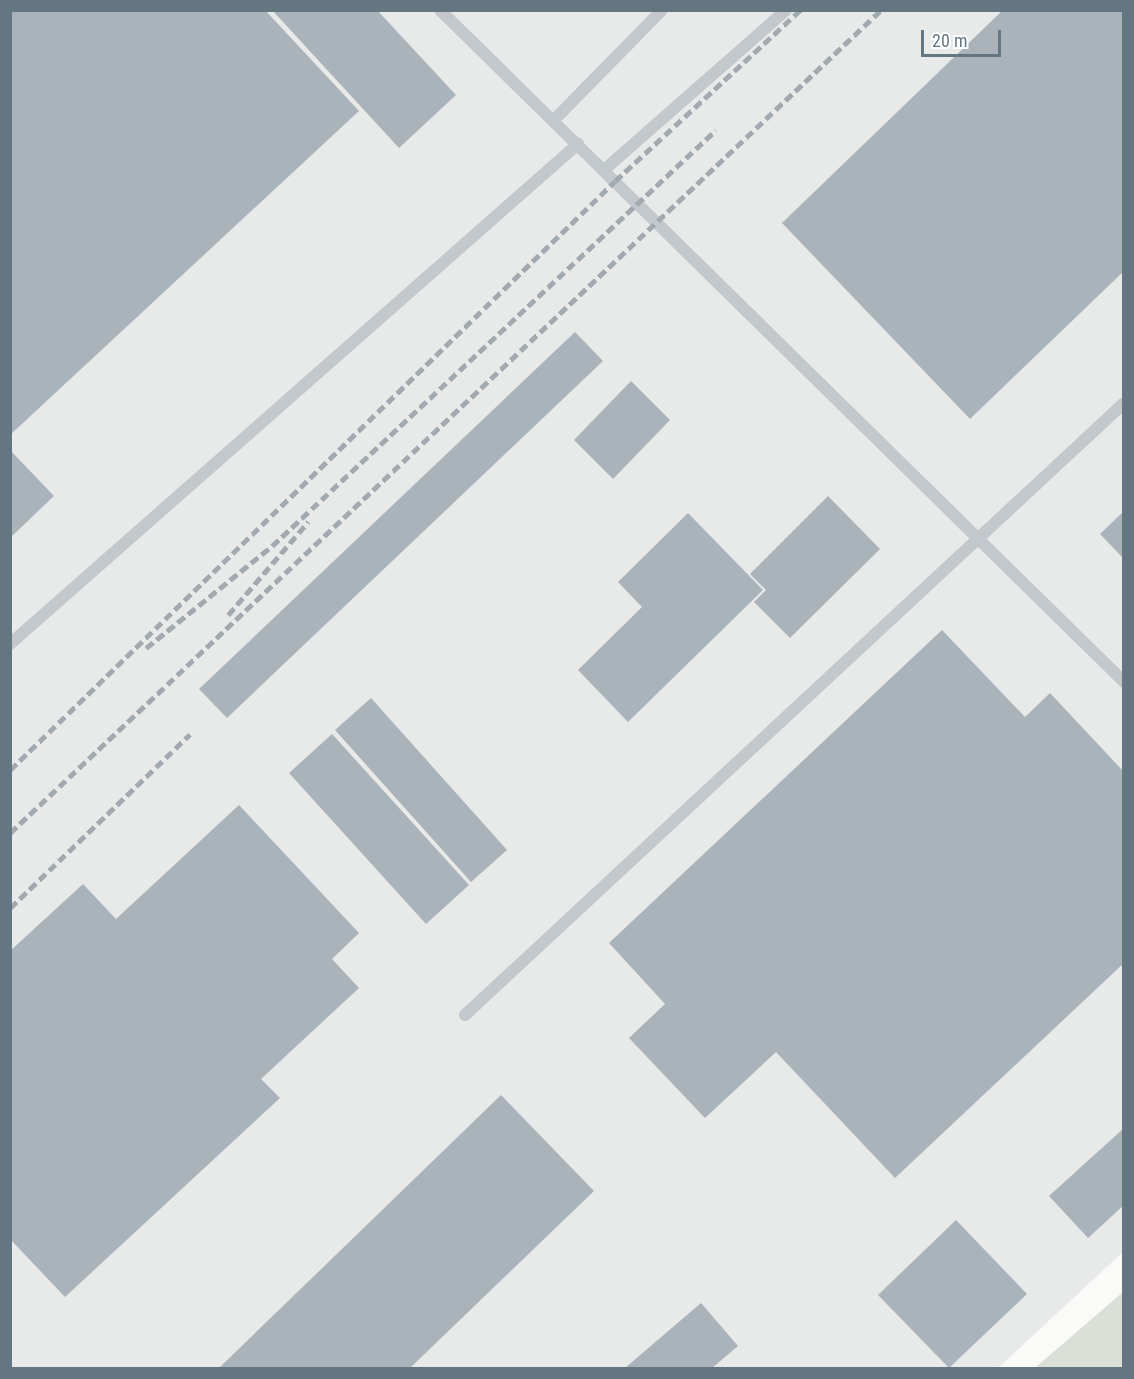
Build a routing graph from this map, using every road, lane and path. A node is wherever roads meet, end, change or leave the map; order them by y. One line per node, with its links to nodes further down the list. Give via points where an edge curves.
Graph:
1 (440, 10): 4 (lane)
2 (662, 10): 4 (lane)
3 (786, 10): 6 (lane)
4 (554, 120): 5 (lane)
5 (578, 144): 6 (lane); 9 (lane)
6 (604, 170): 8 (lane)
7 (1124, 403): 8 (lane)
8 (980, 540): 10 (lane); 11 (lane)
9 (10, 644)
10 (1124, 682)
11 (465, 1015)

